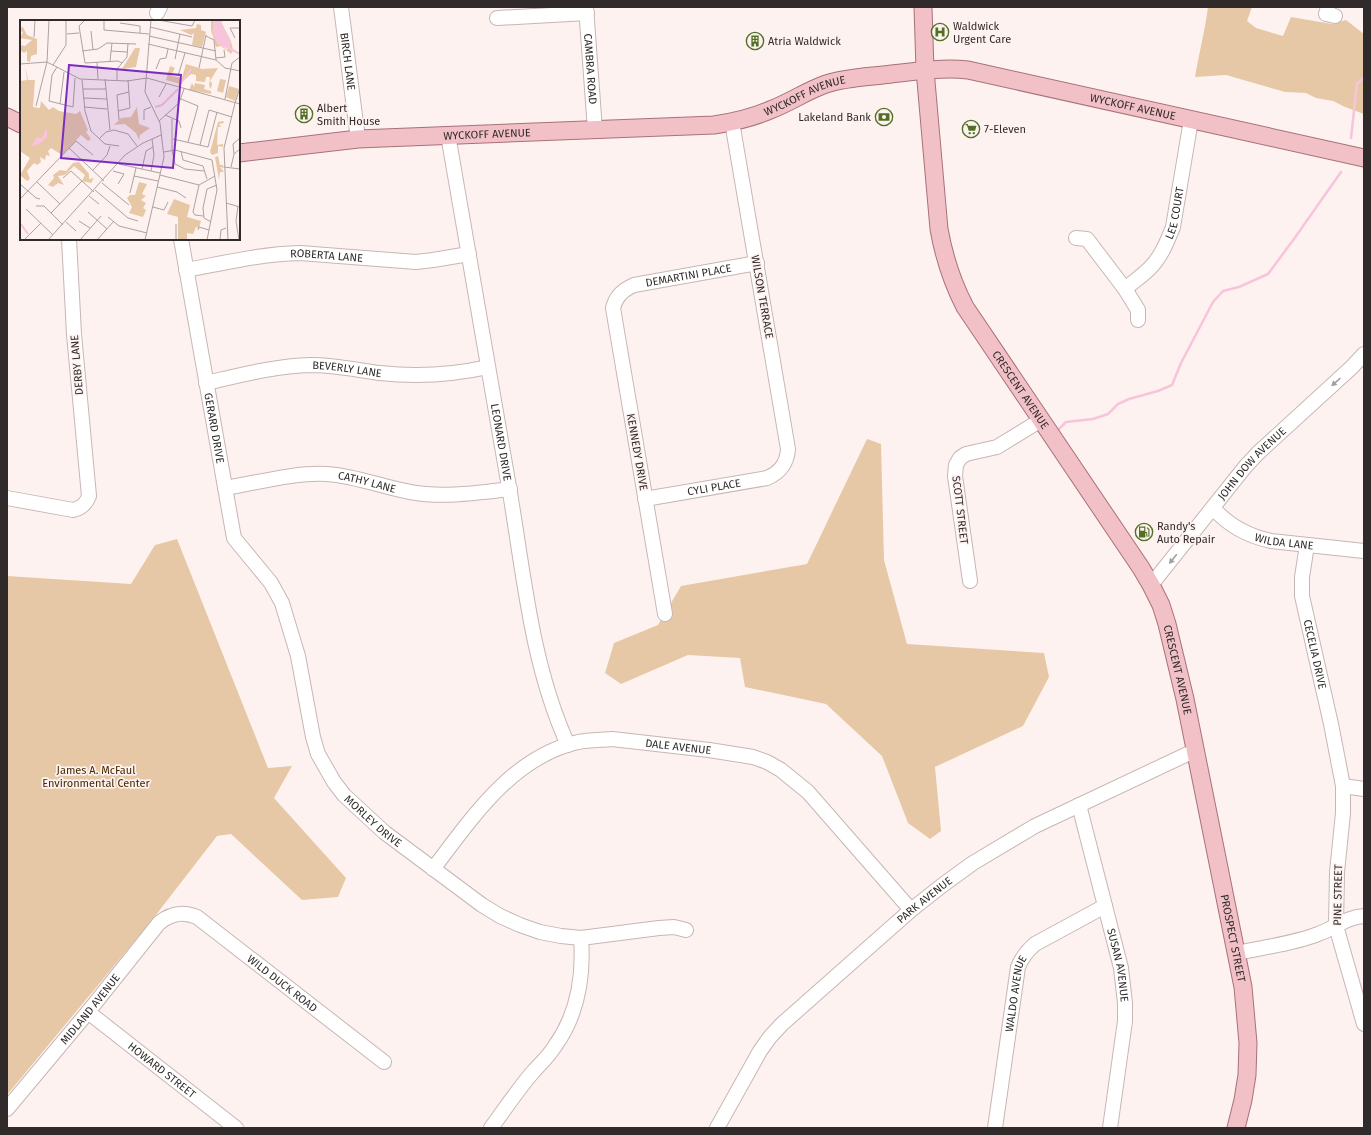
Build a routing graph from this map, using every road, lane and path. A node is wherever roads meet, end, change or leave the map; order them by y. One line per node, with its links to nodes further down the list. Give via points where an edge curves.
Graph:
1 (341, 7): 12 (street, BIRCH LANE)
2 (923, 7): 5 (main road, CRESCENT AVENUE)
3 (586, 10): 4 (street); 10 (street, CAMBRA ROAD)
4 (497, 18)
5 (925, 70): 7 (main road, WYCKOFF AVENUE, via 968,70); 8 (main road, WYCKOFF AVENUE, via 828,83 772,110); 27 (main road, CRESCENT AVENUE, via 939,229 948,268 965,307)
6 (7, 117): 9 (main road)
7 (1191, 120): 14 (main road, WYCKOFF AVENUE); 21 (street, LEE COURT, via 1168,241 1150,268)
8 (732, 122): 10 (main road, WYCKOFF AVENUE); 19 (street, WILSON TERRACE)
9 (20, 124)
10 (595, 130): 11 (main road, WYCKOFF AVENUE)
11 (448, 135): 12 (main road, WYCKOFF AVENUE); 18 (street, LEONARD DRIVE)
12 (358, 139): 13 (main road, WYCKOFF AVENUE)
13 (240, 153)
14 (1364, 158)
15 (1076, 238): 21 (street, via 1087,239)
16 (69, 240): 31 (street, DERBY LANE, via 74,334 90,491 84,506 73,510)
17 (181, 240): 20 (street, GERARD DRIVE)
18 (468, 254): 20 (street, ROBERTA LANE, via 416,262 280,254); 25 (street, LEONARD DRIVE)
19 (757, 263): 22 (street, DEMARTINI PLACE, via 634,285); 28 (street, WILSON TERRACE, via 788,449)
20 (186, 270): 26 (street, GERARD DRIVE)
21 (1125, 289): 23 (street, via 1138,310)
22 (622, 292): 32 (street, KENNEDY DRIVE, via 613,308)
23 (1138, 320)
24 (1364, 354): 33 (street, JOHN DOW AVENUE, one-way to 33, via 1258,453)
25 (488, 367): 26 (street, BEVERLY LANE, via 468,372 402,375 310,365 259,371); 30 (street, LEONARD DRIVE)
26 (206, 383): 29 (street, GERARD DRIVE)
27 (1041, 420): 36 (street, SCOTT STREET, via 996,447 966,454 956,465 954,476); 37 (main road, CRESCENT AVENUE)
28 (781, 470): 32 (street, CYLI PLACE, via 767,478)
29 (225, 488): 30 (street, CATHY LANE, via 304,474 325,474 341,475 389,488 431,495); 38 (street, GERARD DRIVE, via 234,538 271,583)
30 (510, 489): 40 (street, LEONARD DRIVE, via 525,590 542,674)
31 (7, 498)
32 (646, 499): 39 (street, KENNEDY DRIVE)
33 (1213, 508): 34 (street, WILDA LANE, via 1231,525 1258,538); 37 (street, JOHN DOW AVENUE, one-way to 37)
34 (1307, 545): 35 (street, WILDA LANE); 42 (street, CECELIA DRIVE, via 1302,596)
35 (1364, 551)
36 (970, 581)
37 (1151, 585): 41 (main road, CRESCENT AVENUE, via 1167,624)
38 (282, 603): 46 (street, MORLEY DRIVE, via 298,656 313,737 325,768 356,806 384,832)
39 (665, 614)
40 (568, 745): 46 (street, DALE AVENUE, via 534,761 508,780); 48 (street, DALE AVENUE, via 612,739 710,750 753,757 767,762 782,770 808,792)
41 (1196, 750): 45 (street, PARK AVENUE); 54 (main road, PROSPECT STREET)
42 (1339, 763): 43 (street, PINE STREET)
43 (1343, 786): 44 (street); 51 (street, PINE STREET)
44 (1364, 789)
45 (1079, 805): 47 (street, SUSAN AVENUE); 48 (street, PARK AVENUE, via 1035,826 991,852)
46 (433, 869): 53 (street, MORLEY DRIVE, via 500,916 540,932)
47 (1105, 906): 62 (street, WALDO AVENUE, via 1035,944 1022,958 1018,967); 63 (street, SUSAN AVENUE, via 1121,968 1126,1003)
48 (911, 910): 61 (street, PARK AVENUE, via 770,1037)
49 (177, 914): 55 (street, MIDLAND AVENUE, via 159,923); 57 (street, WILD DUCK ROAD, via 198,917)
50 (1364, 916): 51 (street, via 1354,917)
51 (1336, 926): 54 (street, via 1299,940); 56 (street, PINE STREET)
52 (686, 930): 53 (street, MORLEY DRIVE, via 674,927 659,928)
53 (581, 938): 60 (street, via 582,976 567,1027 556,1046)
54 (1237, 953): 64 (main road, PROSPECT STREET, via 1248,1043 1244,1100)
55 (88, 1012): 58 (street, MIDLAND AVENUE); 59 (street, HOWARD STREET)
56 (1364, 1024)
57 (384, 1062)
58 (7, 1109)
59 (236, 1128)
60 (491, 1128)
61 (717, 1128)
62 (995, 1128)
63 (1110, 1128)
64 (1236, 1128)

